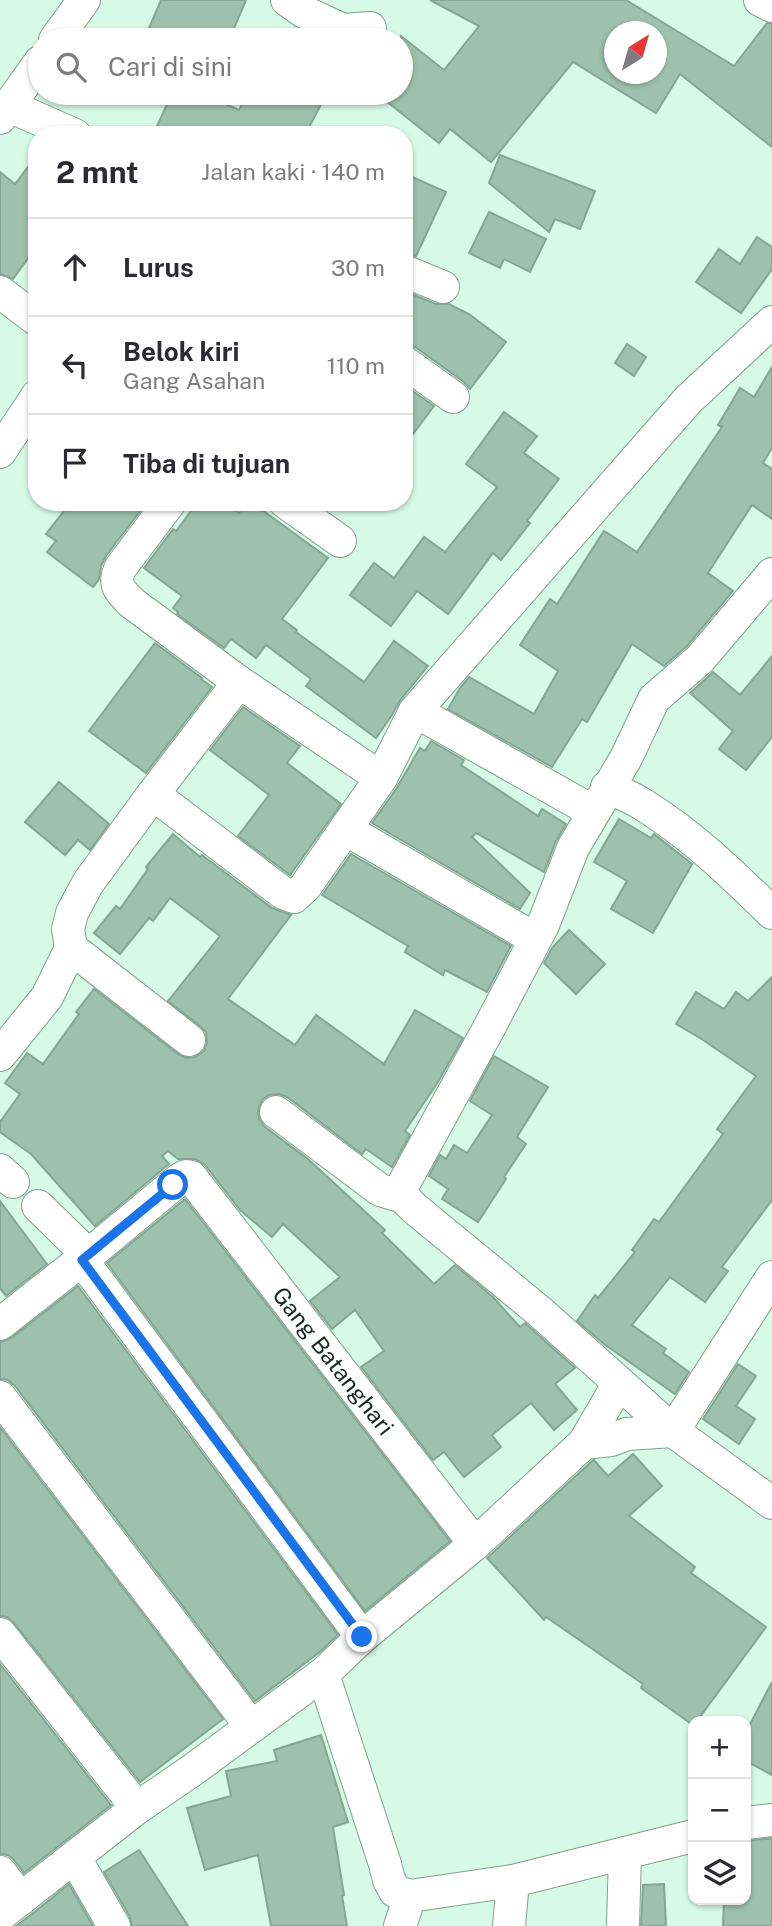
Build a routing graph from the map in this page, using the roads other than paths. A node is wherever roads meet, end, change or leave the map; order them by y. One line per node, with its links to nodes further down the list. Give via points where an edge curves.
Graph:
1 (84, 0): 6 (street)
2 (287, 0): 7 (street)
3 (760, 0): 4 (street)
4 (772, 6)
5 (370, 27): 8 (street)
6 (64, 28)
7 (339, 28)
8 (361, 28)
9 (28, 79): 10 (street)
10 (4, 112): 11 (street)
11 (47, 126)
12 (413, 275): 13 (street)
13 (443, 287)
14 (0, 292): 15 (street)
15 (28, 313)
16 (772, 322): 26 (street, via 688,400)
17 (413, 368): 18 (street)
18 (453, 397)
19 (28, 410): 20 (street)
20 (0, 453)
21 (163, 511): 25 (street, via 121,567 116,581 120,591)
22 (298, 511): 23 (street)
23 (340, 541)
24 (772, 574): 29 (street, via 700,659 654,699 626,758)
25 (239, 682): 27 (street); 28 (street)
26 (415, 711): 27 (street); 29 (street)
27 (381, 778): 30 (street)
28 (153, 794): 30 (street, via 294,897); 33 (street, via 88,883 72,913 68,929)
29 (596, 797): 31 (street, via 640,803 720,863); 37 (street, via 543,925 403,1185)
30 (345, 829): 32 (street)
31 (772, 913)
32 (525, 933)
33 (71, 948): 34 (street); 35 (street, via 47,997)
34 (189, 1040)
35 (0, 1055)
36 (276, 1112): 37 (street, via 380,1190)
37 (403, 1197): 42 (street)
38 (38, 1206): 39 (street)
39 (85, 1257): 41 (street); 47 (street, Gang Batanghari, via 180,1179 191,1177); 49 (street)
40 (772, 1277): 44 (street)
41 (0, 1324)
42 (619, 1383): 44 (street); 45 (street)
43 (0, 1397): 51 (street)
44 (673, 1431): 45 (street); 46 (street)
45 (584, 1443): 47 (street)
46 (772, 1503)
47 (475, 1544): 49 (street)
48 (0, 1634): 52 (street)
49 (362, 1637): 50 (street)
50 (323, 1674): 51 (street); 60 (street, via 389,1880 395,1891)
51 (251, 1726): 52 (street)
52 (137, 1808): 57 (street)
53 (772, 1820): 54 (street)
54 (751, 1822)
55 (688, 1837): 56 (street)
56 (625, 1853): 59 (street); 65 (street)
57 (75, 1857): 61 (street); 62 (street)
58 (0, 1872): 61 (street)
59 (513, 1881): 60 (street); 64 (street)
60 (410, 1896): 63 (street)
61 (11, 1907)
62 (114, 1926)
63 (400, 1926)
64 (509, 1926)
65 (622, 1926)

